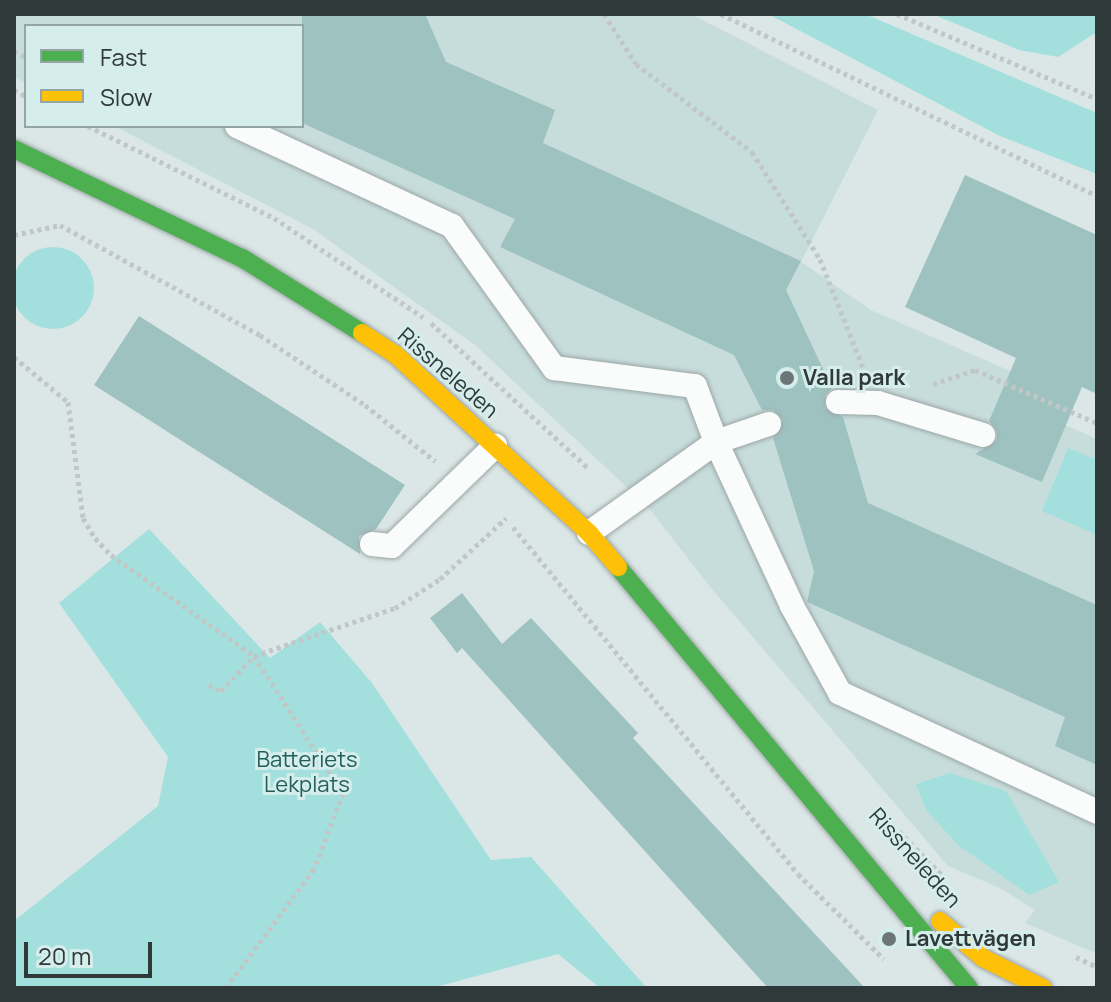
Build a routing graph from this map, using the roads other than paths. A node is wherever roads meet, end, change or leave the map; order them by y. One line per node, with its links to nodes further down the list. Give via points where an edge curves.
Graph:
1 (241, 128): 6 (lane, via 452,226 554,368 695,386)
2 (14, 149): 7 (street, Rissneleden, via 242,258 396,355)
3 (838, 402): 5 (lane, via 878,403)
4 (769, 424): 6 (lane)
5 (983, 435)
6 (716, 442): 8 (lane); 11 (lane, via 792,606 840,693)
7 (495, 446): 8 (street, Rissneleden); 9 (lane, via 392,546)
8 (589, 533): 10 (street, Rissneleden)
9 (372, 544)
10 (767, 740): 12 (street, Rissneleden, via 824,819); 13 (street, Rissneleden, via 953,936)
11 (1097, 812)
12 (969, 988)
13 (1043, 988)

